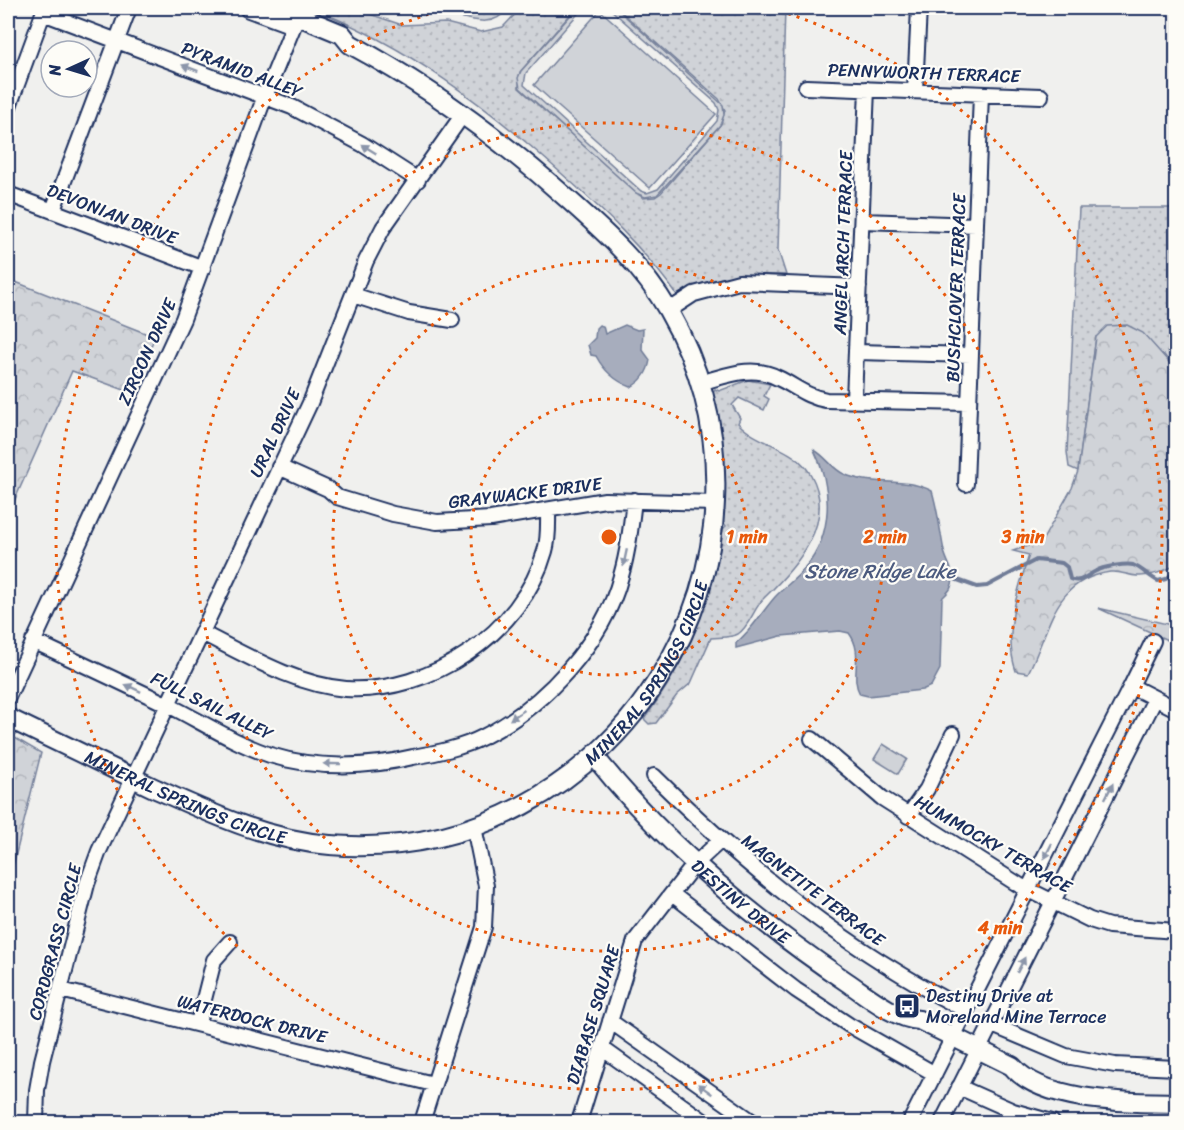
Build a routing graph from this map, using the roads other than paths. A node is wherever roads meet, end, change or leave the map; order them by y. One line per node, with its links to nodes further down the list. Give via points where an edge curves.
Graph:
1 (129, 8): 7 (street)
2 (249, 8): 6 (street, MINERAL SPRINGS CIRCLE)
3 (279, 8): 6 (street, MINERAL SPRINGS CIRCLE)
4 (919, 8): 10 (street)
5 (44, 10): 7 (street, PYRAMID ALLEY); 14 (street)
6 (296, 20): 12 (street, ZIRCON DRIVE); 15 (street, MINERAL SPRINGS CIRCLE, via 339,45 350,44)
7 (116, 40): 12 (street, PYRAMID ALLEY, one-way to 7); 18 (street)
8 (806, 87): 9 (street, PENNYWORTH TERRACE)
9 (867, 89): 10 (street, PENNYWORTH TERRACE); 19 (street, ANGEL ARCH TERRACE)
10 (915, 90): 11 (street, PENNYWORTH TERRACE)
11 (981, 94): 13 (street, PENNYWORTH TERRACE); 20 (street, BUSHCLOVER TERRACE)
12 (265, 96): 16 (street, PYRAMID ALLEY, one-way to 12, via 362,144); 21 (street, ZIRCON DRIVE)
13 (1041, 96)
14 (8, 109)
15 (464, 113): 16 (street, URAL DRIVE); 24 (street, MINERAL SPRINGS CIRCLE, via 614,240)
16 (418, 180): 23 (street, URAL DRIVE, via 383,228)
17 (8, 194): 18 (street, DEVONIAN DRIVE)
18 (52, 210): 21 (street, DEVONIAN DRIVE)
19 (863, 221): 20 (street); 22 (street, ANGEL ARCH TERRACE)
20 (976, 225): 27 (street, BUSHCLOVER TERRACE)
21 (203, 268): 37 (street, ZIRCON DRIVE)
22 (859, 286): 24 (street, via 739,282 694,294); 26 (street, ANGEL ARCH TERRACE)
23 (353, 295): 25 (street, via 409,313); 31 (street, URAL DRIVE, via 310,403)
24 (668, 310): 28 (street, MINERAL SPRINGS CIRCLE)
25 (452, 320)
26 (857, 352): 27 (street); 29 (street, ANGEL ARCH TERRACE)
27 (971, 355): 30 (street, BUSHCLOVER TERRACE)
28 (699, 383): 29 (street, via 758,371 810,396); 34 (street, MINERAL SPRINGS CIRCLE, via 710,432)
29 (855, 399): 30 (street)
30 (969, 403): 32 (street, BUSHCLOVER TERRACE)
31 (279, 467): 35 (street, GRAYWACKE DRIVE, via 337,497 437,522); 36 (street, URAL DRIVE)
32 (966, 484)
33 (634, 500): 34 (street, GRAYWACKE DRIVE); 35 (street, GRAYWACKE DRIVE, via 605,500); 42 (street, FULL SAIL ALLEY, one-way to 42, via 621,578 585,649 557,682 482,738 392,762 319,764 270,755)
34 (714, 504): 47 (street, MINERAL SPRINGS CIRCLE, via 710,549 683,639 654,689)
35 (548, 510): 36 (street, via 545,551 535,578 501,627 474,650 414,678 384,687 345,688 302,680)
36 (202, 633): 42 (street, URAL DRIVE)
37 (33, 641): 40 (street, ZIRCON DRIVE); 42 (street, FULL SAIL ALLEY, one-way to 37)
38 (1153, 641): 39 (street)
39 (1131, 686): 41 (street); 54 (street, one-way to 54)
40 (8, 697)
41 (1155, 699): 43 (street); 56 (street, one-way to 41)
42 (169, 705): 49 (street, URAL DRIVE)
43 (1176, 709)
44 (8, 718): 49 (street, MINERAL SPRINGS CIRCLE)
45 (953, 734): 50 (street, via 927,789)
46 (812, 739): 50 (street, HUMMOCKY TERRACE)
47 (595, 757): 51 (street, MINERAL SPRINGS CIRCLE, via 533,800); 53 (street, DESTINY DRIVE)
48 (654, 776): 52 (street, MAGNETITE TERRACE)
49 (134, 778): 51 (street, MINERAL SPRINGS CIRCLE, via 242,827 312,843 392,844); 59 (street, CORDGRASS CIRCLE, via 93,864)
50 (908, 816): 54 (street, HUMMOCKY TERRACE)
51 (474, 827): 69 (street, via 486,886 484,927)
52 (720, 841): 53 (street, DIABASE SQUARE); 60 (street, MAGNETITE TERRACE, via 804,910 876,961)
53 (694, 865): 55 (street, DIABASE SQUARE); 64 (street, DESTINY DRIVE, via 816,960 907,1019 915,1030)
54 (1028, 889): 56 (street, HUMMOCKY TERRACE); 60 (street)
55 (672, 894): 61 (street, DIABASE SQUARE, via 635,941); 68 (street, via 796,990)
56 (1052, 902): 57 (street, HUMMOCKY TERRACE, via 1109,926); 63 (street, one-way to 56)
57 (1176, 931)
58 (230, 942): 62 (street, via 214,960)
59 (61, 990): 62 (street, WATERDOCK DRIVE); 73 (street, CORDGRASS CIRCLE, via 42,1060)
60 (967, 1011): 64 (street)
61 (610, 1021): 65 (street, DIABASE SQUARE); 72 (street, one-way to 61)
62 (198, 1023): 69 (street, WATERDOCK DRIVE)
63 (990, 1024): 66 (street); 67 (street, via 1066,1056 1115,1065)
64 (951, 1043): 66 (street, DESTINY DRIVE); 68 (street)
65 (603, 1049): 75 (street, DIABASE SQUARE); 76 (street)
66 (976, 1055): 70 (street); 71 (street, DESTINY DRIVE, via 1007,1077 1019,1076 1049,1088 1090,1097)
67 (1176, 1068)
68 (934, 1074): 79 (street)
69 (433, 1084): 74 (street)
70 (959, 1087): 80 (street); 81 (street, via 1013,1111)
71 (1176, 1103)
72 (734, 1110): 77 (street); 78 (street)
73 (36, 1122)
74 (422, 1122)
75 (579, 1122)
76 (705, 1122)
77 (726, 1122)
78 (753, 1122)
79 (910, 1122)
80 (942, 1122)
81 (1052, 1122)

